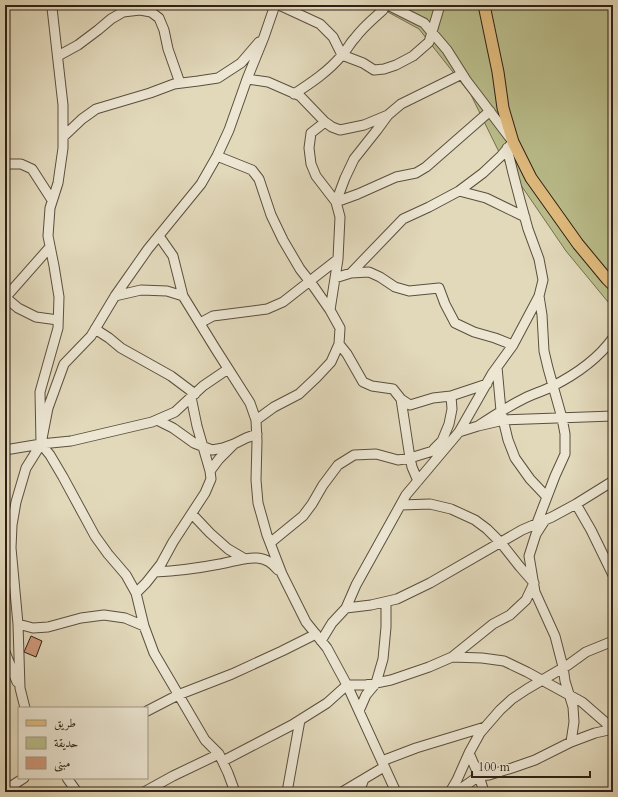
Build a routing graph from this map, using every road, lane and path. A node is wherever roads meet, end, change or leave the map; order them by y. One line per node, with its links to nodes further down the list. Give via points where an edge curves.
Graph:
1 (53, 5): 9 (street)
2 (275, 5): 8 (street)
3 (279, 5): 10 (street, via 320,24 333,37)
4 (440, 5): 7 (street)
5 (484, 5): 19 (main road)
6 (386, 7): 7 (street, via 424,24); 10 (street, via 354,38)
7 (432, 33): 10 (street, via 429,42 413,56 384,69 374,70 363,63); 11 (street)
8 (264, 37): 12 (street); 13 (street, via 241,63 218,78)
9 (58, 56): 13 (street, via 78,45 123,12 151,12 159,18 164,30); 18 (street)
10 (342, 56): 14 (street, via 316,80)
11 (462, 74): 15 (street); 16 (street, via 401,104)
12 (247, 79): 14 (street, via 268,82); 20 (street)
13 (180, 83): 18 (street, via 96,109)
14 (294, 94): 17 (street, via 300,96)
15 (490, 111): 19 (street); 24 (street, via 416,173 396,177)
16 (388, 115): 17 (street, via 364,125 340,130); 24 (street, via 354,159)
17 (325, 122): 24 (street, via 311,133 311,164 316,176)
18 (63, 137): 23 (street, via 58,183)
19 (510, 145): 22 (street, via 501,156); 25 (street, via 513,173); 32 (main road, via 578,244)
20 (217, 156): 26 (street, via 201,184); 31 (street, via 252,170 259,180 283,240)
21 (5, 164): 23 (street, via 21,164 32,169)
22 (459, 191): 25 (street, via 486,198); 29 (street, via 403,219)
23 (52, 200): 27 (street, via 48,236)
24 (336, 202): 28 (street, via 340,217)
25 (525, 217): 35 (street, via 539,259 542,280)
26 (159, 236): 33 (street); 34 (street, via 173,256)
27 (50, 247): 36 (street); 38 (street, via 59,297)
28 (338, 259): 30 (street); 31 (street)
29 (350, 272): 30 (street); 43 (street, via 369,272 409,292 439,288 455,323)
30 (335, 278): 37 (street)
31 (310, 281): 37 (street); 39 (street, via 283,302 267,309 213,316)
32 (613, 285)
33 (115, 296): 34 (street, via 141,290 167,291); 40 (street)
34 (183, 296): 39 (street)
35 (539, 296): 43 (street); 47 (street, via 544,351)
36 (5, 298): 38 (street, via 18,308 36,316)
37 (330, 310): 42 (street, via 340,328)
38 (58, 320): 58 (street, via 40,392)
39 (200, 323): 45 (street)
40 (95, 329): 48 (street, via 121,348 171,376); 58 (street, via 64,364 48,408)
41 (613, 338): 47 (street, via 605,349 572,375)
42 (340, 344): 50 (street, via 363,382 393,389); 55 (street, via 331,362 300,394 274,407)
43 (512, 345): 44 (street)
44 (497, 367): 46 (street); 51 (street)
45 (228, 369): 48 (street); 55 (street, via 250,403)
46 (487, 384): 49 (street); 56 (street)
47 (553, 386): 51 (street, via 526,397); 53 (street)
48 (193, 395): 54 (street, via 175,412); 60 (street, via 197,426)
49 (451, 396): 50 (street, via 410,405); 63 (street, via 449,424 442,441)
50 (401, 398): 64 (street)
51 (502, 415): 53 (street); 56 (street); 68 (street, via 515,458)
52 (613, 416): 53 (street)
53 (562, 418): 68 (street, via 565,434 564,454)
54 (157, 420): 58 (street, via 71,441); 60 (street)
55 (256, 420): 57 (street)
56 (459, 432): 61 (street)
57 (257, 434): 59 (street); 75 (street, via 258,503)
58 (41, 444): 62 (street); 71 (street, via 26,468); 84 (street, via 50,455 96,536 126,575)
59 (234, 444): 60 (street, via 212,450); 65 (street)
60 (203, 446): 65 (street)
61 (447, 446): 63 (street); 66 (street)
62 (5, 450)
63 (430, 452): 64 (street)
64 (410, 458): 66 (street); 75 (street, via 398,460 376,454 354,455 338,464 302,516)
65 (210, 471): 72 (street, via 211,479)
66 (418, 481): 70 (street)
67 (613, 481): 69 (street)
68 (547, 497): 74 (street)
69 (576, 504): 74 (street); 82 (street)
70 (401, 505): 76 (street, via 430,504 451,509 475,520); 86 (street, via 356,585)
71 (14, 510): 73 (street); 77 (street)
72 (192, 514): 78 (street, via 228,549); 80 (street)
73 (5, 519)
74 (541, 522): 76 (street); 83 (street, via 529,556)
75 (270, 542): 81 (street)
76 (501, 542): 83 (street); 85 (street, via 430,583)
77 (12, 557): 79 (street); 87 (street)
78 (245, 559): 80 (street); 81 (street, via 257,558 271,562)
79 (5, 566)
80 (155, 572): 84 (street)
81 (282, 574): 89 (street, via 306,622)
82 (613, 575)
83 (534, 583): 92 (street, via 526,600 510,616 492,624); 93 (street, via 535,592 555,636)
84 (136, 593): 88 (street)
85 (386, 602): 86 (street); 95 (street, via 383,659)
86 (346, 608): 89 (street)
87 (18, 624): 88 (street, via 33,628 48,627 104,614 125,618); 97 (street)
88 (144, 626): 98 (street, via 154,653)
89 (319, 637): 96 (street); 98 (street)
90 (613, 641): 93 (street, via 586,652)
91 (5, 652): 97 (street)
92 (452, 657): 94 (street, via 504,661); 95 (street, via 421,670)
93 (563, 667): 94 (street); 99 (street)
94 (542, 680): 99 (street); 104 (street, via 512,699)
95 (376, 683): 96 (street); 102 (street, via 366,695)
96 (347, 685): 102 (street); 103 (street, via 327,703)
97 (20, 688): 100 (street)
98 (178, 695): 101 (street); 108 (street, via 205,740)
99 (570, 695): 105 (street); 106 (street, via 574,722)
100 (25, 707)
101 (148, 710)
102 (359, 711): 109 (street)
103 (300, 720): 108 (street); 118 (street)
104 (485, 727): 107 (street); 109 (street, via 416,748)
105 (613, 729): 106 (street)
106 (571, 742): 110 (street, via 535,760)
107 (469, 753): 110 (street); 122 (street)
108 (221, 758): 116 (street, via 173,776); 117 (street)
109 (383, 764): 113 (street); 121 (street)
110 (479, 776): 123 (street); 124 (street)
111 (22, 779): 114 (street)
112 (68, 779): 115 (street)
113 (364, 779): 119 (street); 120 (street)
114 (5, 790)
115 (77, 792)
116 (144, 792)
117 (234, 792)
118 (287, 792)
119 (342, 792)
120 (359, 792)
121 (396, 792)
122 (450, 792)
123 (456, 792)
124 (484, 792)

